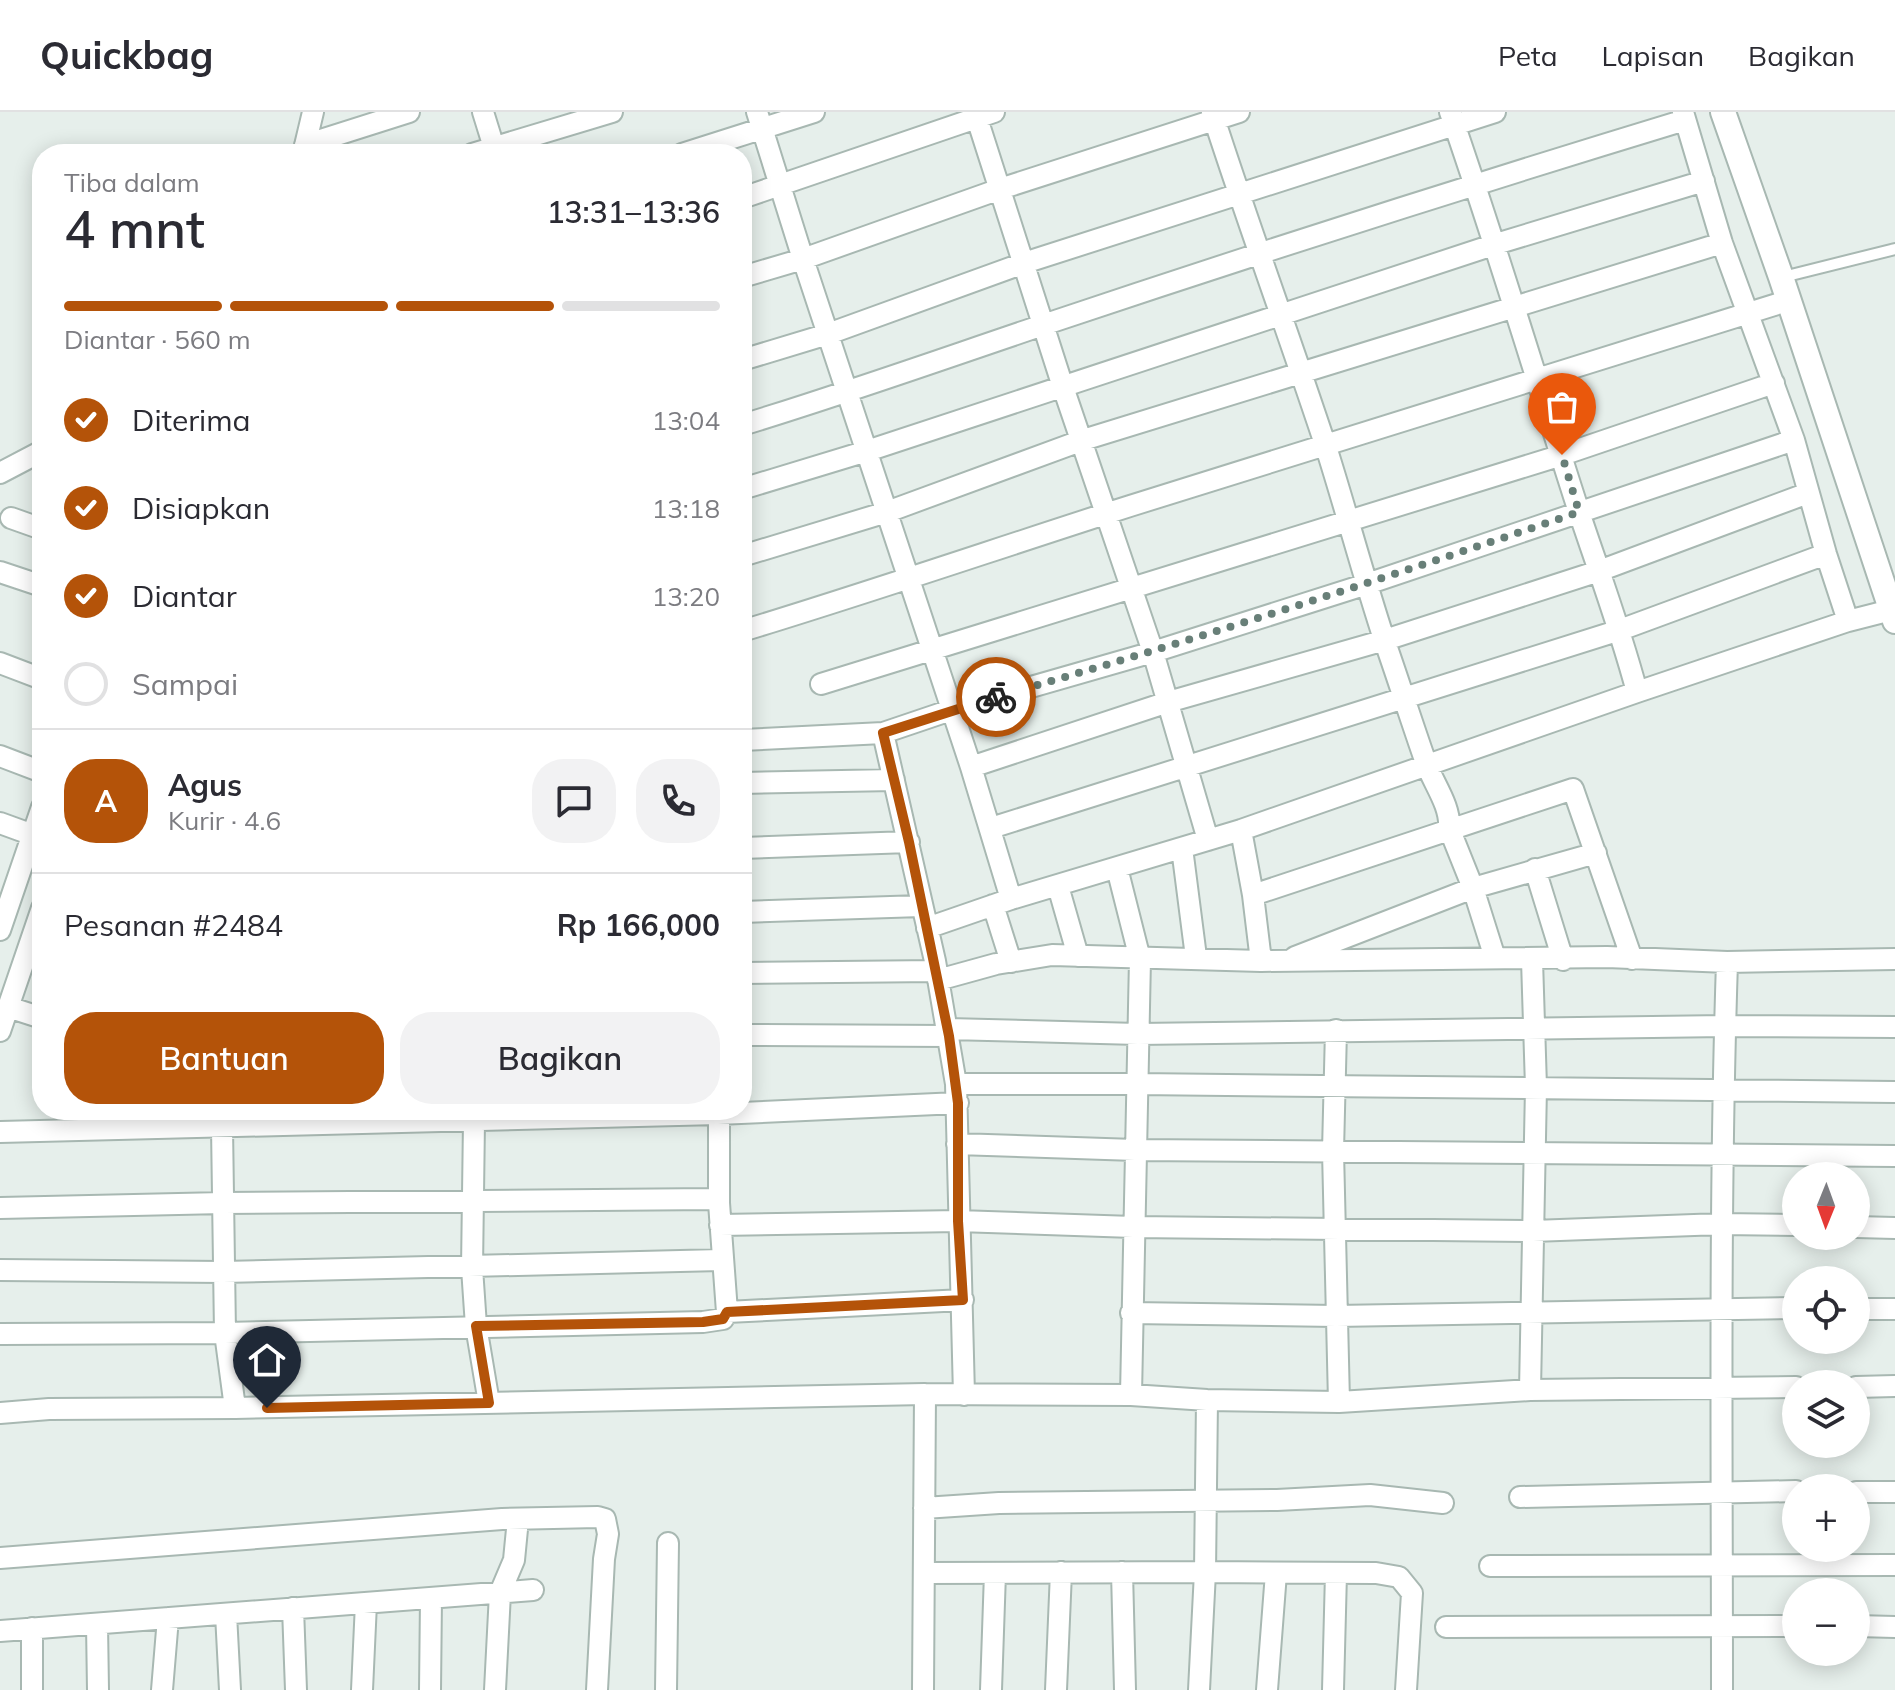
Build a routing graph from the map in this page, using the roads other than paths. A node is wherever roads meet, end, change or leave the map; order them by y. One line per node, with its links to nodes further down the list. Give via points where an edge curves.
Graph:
1 (312, 112): 14 (street)
2 (409, 112): 15 (street)
3 (483, 112): 16 (street)
4 (612, 112): 17 (street)
5 (814, 112): 13 (street)
6 (1239, 112): 10 (street)
7 (1495, 112): 12 (street)
8 (1723, 112): 32 (street)
9 (982, 114): 21 (street); 22 (street)
10 (1214, 116): 22 (street); 24 (street)
11 (1684, 116): 19 (street); 20 (street)
12 (1452, 118): 20 (street); 24 (street)
13 (760, 121): 18 (street); 21 (street)
14 (305, 144)
15 (321, 144)
16 (493, 144)
17 (516, 144)
18 (706, 144)
19 (1704, 181): 25 (street); 26 (street)
20 (1473, 185): 26 (street); 28 (street)
21 (780, 187): 23 (street); 29 (street)
22 (1000, 189): 29 (street); 30 (street)
23 (752, 195)
24 (1238, 195): 28 (street); 30 (street)
25 (1722, 243): 34 (street); 36 (street)
26 (1496, 244): 34 (street); 35 (street)
27 (1895, 249): 32 (lane)
28 (1261, 253): 35 (street); 37 (street)
29 (803, 259): 31 (street); 38 (street)
30 (1024, 263): 37 (street); 38 (street)
31 (752, 274)
32 (1781, 277): 33 (street)
33 (1787, 301): 36 (street); 69 (street)
34 (1513, 305): 40 (street); 41 (street)
35 (1281, 313): 40 (street); 43 (street)
36 (1748, 313): 41 (street); 42 (street)
37 (1045, 324): 43 (street); 44 (street)
38 (828, 334): 39 (street); 44 (street)
39 (752, 357)
40 (1300, 374): 46 (street); 48 (street)
41 (1537, 376): 48 (street); 50 (street)
42 (1774, 383): 47 (street); 50 (street)
43 (1063, 387): 46 (street); 49 (street)
44 (847, 393): 45 (street); 49 (street)
45 (752, 422)
46 (1083, 440): 55 (street); 57 (street)
47 (1794, 440): 54 (street); 56 (street)
48 (1325, 445): 57 (street); 59 (street)
49 (867, 451): 53 (street); 55 (street)
50 (1562, 455): 56 (street); 59 (street)
51 (32, 456): 52 (street)
52 (0, 473)
53 (752, 486)
54 (1808, 493): 62 (street); 63 (street)
55 (887, 512): 61 (street); 65 (street)
56 (1579, 512): 63 (street); 67 (street)
57 (1105, 514): 65 (street); 68 (street)
58 (11, 518): 60 (street)
59 (1348, 520): 67 (street); 68 (street)
60 (32, 525)
61 (752, 553)
62 (1826, 554): 70 (street); 72 (street)
63 (1599, 571): 72 (street); 73 (street)
64 (0, 572): 66 (street)
65 (909, 580): 71 (street); 74 (street)
66 (32, 583)
67 (1367, 584): 73 (street); 75 (street)
68 (1131, 587): 74 (street); 75 (street)
69 (1893, 616): 70 (street)
70 (1848, 621): 79 (street)
71 (752, 628)
72 (1620, 630): 79 (street); 80 (street)
73 (1385, 640): 80 (street); 81 (street)
74 (932, 649): 78 (street); 82 (street)
75 (1153, 652): 81 (street); 82 (street)
76 (0, 663): 77 (street)
77 (32, 675)
78 (821, 684)
79 (1637, 692): 86 (street)
80 (1405, 697): 86 (street); 88 (street)
81 (1168, 702): 87 (street); 88 (street)
82 (951, 710): 83 (street); 87 (street)
83 (883, 733): 84 (street); 90 (street)
84 (752, 740)
85 (0, 756): 89 (street)
86 (1426, 764): 94 (street); 95 (street)
87 (971, 767): 93 (street)
88 (1187, 767): 93 (street); 98 (street)
89 (32, 768)
90 (894, 780): 91 (street); 99 (street)
91 (752, 783)
92 (0, 823): 96 (street)
93 (991, 828): 109 (street)
94 (1449, 828): 102 (street, via 1573,789); 107 (street); 108 (street)
95 (1241, 830): 98 (street); 108 (street)
96 (32, 835)
97 (32, 837): 106 (street)
98 (1208, 840): 101 (street)
99 (909, 842): 100 (street); 110 (street)
100 (752, 848)
101 (1182, 848): 103 (street); 115 (street)
102 (1596, 853): 104 (street); 119 (street)
103 (1117, 868): 105 (street); 118 (street)
104 (1535, 869): 107 (street); 122 (street)
105 (1058, 886): 109 (street); 114 (street)
106 (8, 887): 113 (street)
107 (1473, 888): 117 (street); 124 (street)
108 (1253, 895): 123 (street)
109 (1002, 902): 112 (street); 125 (street)
110 (921, 906): 111 (street); 112 (street)
111 (752, 912)
112 (927, 928): 128 (street)
113 (0, 930)
114 (1078, 956): 118 (street); 125 (street)
115 (1196, 957): 118 (street); 123 (street)
116 (32, 958): 129 (street)
117 (1495, 958): 121 (street); 124 (street)
118 (1140, 959): 137 (street)
119 (1632, 959): 122 (street); 126 (street)
120 (1895, 959): 126 (street)
121 (1532, 960): 122 (street); 133 (street)
122 (1563, 960)
123 (1261, 961): 124 (street)
124 (1283, 961)
125 (1011, 962): 128 (street)
126 (1727, 962): 131 (street)
127 (752, 973): 128 (street)
128 (937, 975): 136 (street)
129 (8, 1007): 130 (street); 135 (street)
130 (32, 1015)
131 (1725, 1026): 132 (street); 133 (street); 142 (street)
132 (1895, 1027)
133 (1533, 1028): 134 (street); 141 (street)
134 (1336, 1030): 137 (street); 140 (street)
135 (0, 1031)
136 (949, 1032): 137 (street); 138 (street); 144 (street)
137 (1138, 1034): 139 (street)
138 (752, 1035)
139 (1137, 1084): 140 (street); 144 (street); 152 (street)
140 (1333, 1086): 141 (street); 153 (street)
141 (1536, 1087): 142 (street); 154 (street)
142 (1723, 1090): 143 (street); 155 (street)
143 (1895, 1092)
144 (957, 1094): 145 (street); 151 (street)
145 (752, 1109)
146 (277, 1120): 149 (street)
147 (475, 1120): 157 (street)
148 (718, 1120): 159 (street)
149 (222, 1127): 150 (street); 158 (street)
150 (0, 1132)
151 (957, 1144): 152 (street); 161 (street)
152 (1135, 1150): 153 (street); 165 (street)
153 (1333, 1151): 154 (street); 168 (street)
154 (1535, 1152): 155 (street); 169 (street)
155 (1721, 1154): 156 (street); 162 (street)
156 (1895, 1156)
157 (474, 1202): 158 (street); 159 (street); 171 (street)
158 (223, 1203): 160 (street); 173 (street)
159 (719, 1203): 163 (street)
160 (0, 1208)
161 (958, 1221): 163 (street); 165 (street); 174 (street)
162 (1721, 1224): 164 (street); 169 (street); 175 (street)
163 (720, 1225): 170 (street)
164 (1782, 1225)
165 (1133, 1227): 168 (street); 180 (street)
166 (1870, 1227): 167 (street)
167 (1895, 1228)
168 (1336, 1229): 169 (street); 182 (street)
169 (1533, 1231): 181 (street)
170 (721, 1260): 171 (street); 179 (street)
171 (472, 1268): 173 (street); 183 (street)
172 (0, 1270): 173 (street)
173 (223, 1272): 184 (street)
174 (963, 1300): 179 (street); 192 (street)
175 (1723, 1308): 176 (street); 181 (street); 189 (street)
176 (1782, 1308)
177 (1870, 1309): 178 (street)
178 (1895, 1309)
179 (727, 1312): 183 (street, via 723,1319 703,1322)
180 (1131, 1313): 182 (street); 193 (street)
181 (1532, 1314): 182 (street); 190 (street)
182 (1336, 1316): 195 (street)
183 (476, 1326): 184 (street); 196 (street)
184 (225, 1333): 185 (street); 197 (street)
185 (0, 1334)
186 (1895, 1386): 188 (street)
187 (1782, 1387): 189 (street)
188 (1870, 1387)
189 (1723, 1388): 190 (street); 199 (street)
190 (1530, 1390): 195 (street)
191 (925, 1394): 192 (street); 196 (street); 206 (street)
192 (964, 1395): 193 (street)
193 (1131, 1395): 194 (street)
194 (1207, 1400): 195 (street); 204 (street)
195 (1339, 1402)
196 (489, 1403): 197 (street)
197 (235, 1408): 198 (street)
198 (0, 1413)
199 (1722, 1491): 200 (street); 203 (street); 210 (street)
200 (1782, 1491)
201 (1870, 1492): 202 (street)
202 (1895, 1492)
203 (1520, 1497)
204 (1207, 1500): 205 (street, via 1370,1495); 206 (street); 215 (street)
205 (1443, 1503)
206 (924, 1508): 216 (street)
207 (518, 1519): 209 (street); 221 (street, via 514,1560); 243 (street, via 605,1519)
208 (668, 1543): 244 (street)
209 (0, 1558)
210 (1723, 1564): 211 (street); 212 (street); 228 (street)
211 (1895, 1565)
212 (1490, 1566)
213 (1061, 1572): 214 (street); 217 (street); 247 (street)
214 (1122, 1572): 215 (street); 248 (street)
215 (1205, 1572): 218 (street); 249 (street)
216 (924, 1573): 217 (street); 245 (street)
217 (995, 1573): 246 (street)
218 (1276, 1573): 219 (street); 250 (street)
219 (1336, 1573): 251 (street); 252 (street, via 1399,1577 1412,1593)
220 (533, 1590): 221 (street)
221 (500, 1593): 222 (street); 242 (street)
222 (431, 1598): 223 (street); 241 (street)
223 (366, 1603): 224 (street); 240 (street)
224 (293, 1608): 225 (street); 239 (street)
225 (226, 1614): 226 (street); 238 (street)
226 (168, 1618): 227 (street); 237 (street)
227 (97, 1624): 233 (street); 236 (street)
228 (1722, 1625): 229 (street); 231 (street); 253 (street)
229 (1782, 1626)
230 (1870, 1626): 232 (street)
231 (1446, 1627)
232 (1895, 1627)
233 (32, 1628): 234 (street); 235 (street)
234 (0, 1631)
235 (32, 1690)
236 (98, 1690)
237 (162, 1690)
238 (230, 1690)
239 (296, 1690)
240 (362, 1690)
241 (430, 1690)
242 (495, 1690)
243 (597, 1690)
244 (666, 1690)
245 (923, 1690)
246 (991, 1690)
247 (1056, 1690)
248 (1125, 1690)
249 (1199, 1690)
250 (1267, 1690)
251 (1333, 1690)
252 (1406, 1690)
253 (1722, 1690)

